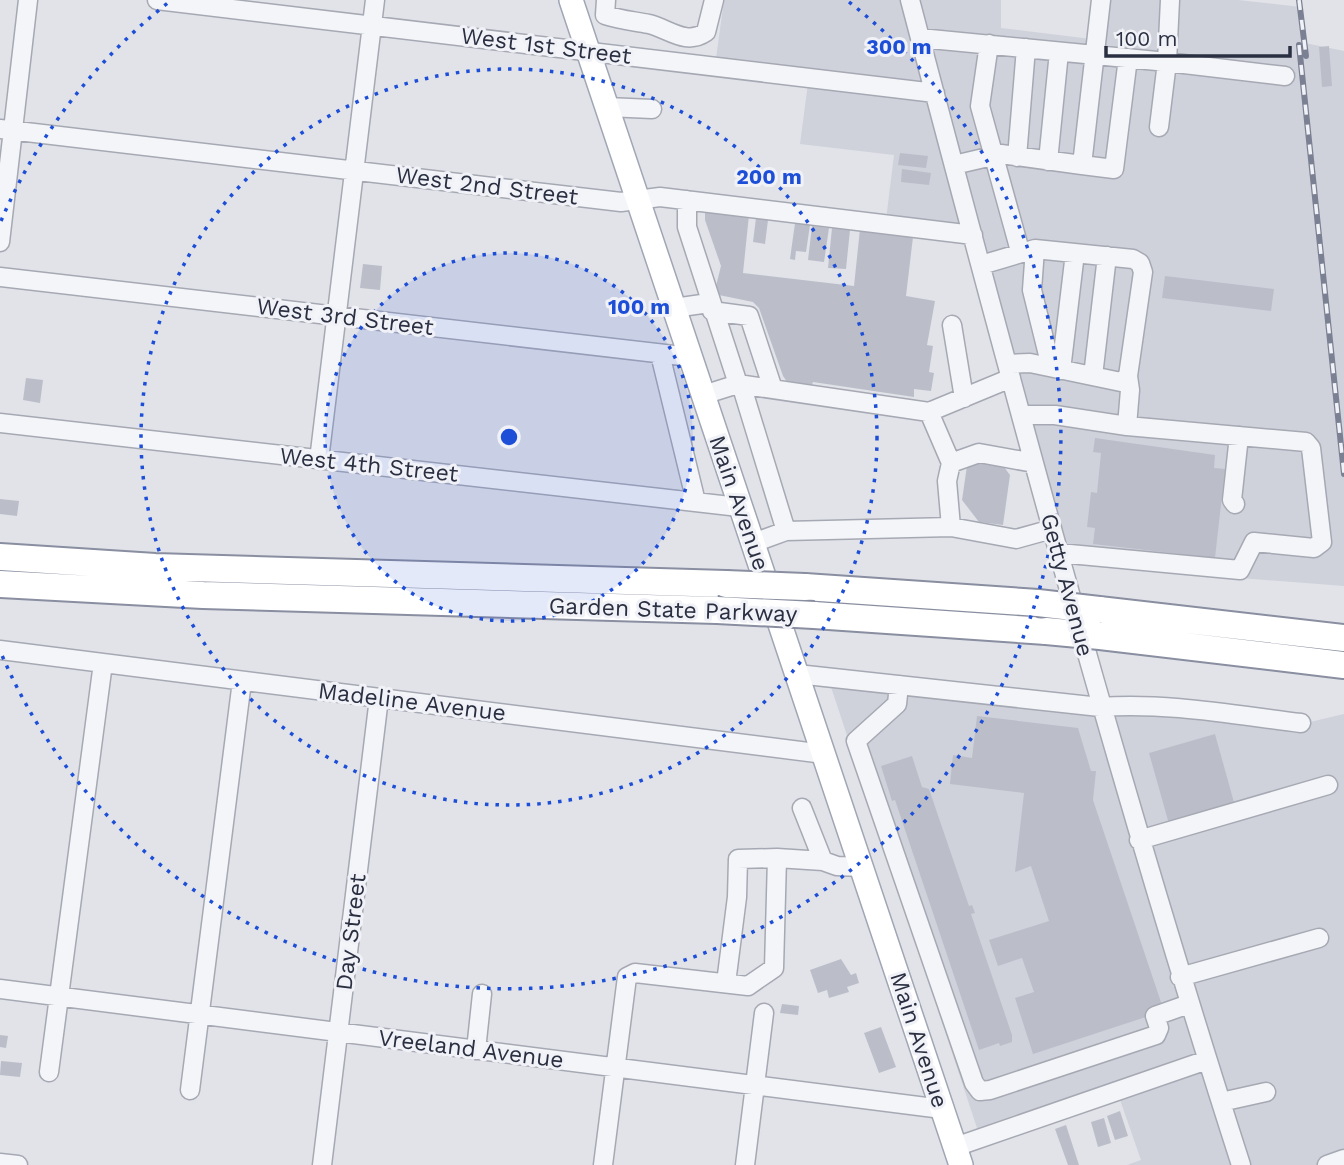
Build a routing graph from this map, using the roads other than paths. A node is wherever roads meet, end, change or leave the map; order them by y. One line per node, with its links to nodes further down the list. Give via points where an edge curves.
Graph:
1 (29, 0): 23 (street)
2 (157, 0): 10 (street, West 1st Street)
3 (375, 0): 10 (street)
4 (714, 0): 8 (street, via 711,21 698,38 664,32)
5 (910, 0): 11 (street, Getty Avenue)
6 (1101, 0): 15 (street)
7 (1170, 0): 17 (street)
8 (605, 7): 9 (street, via 601,22)
9 (579, 24): 10 (street, West 1st Street); 19 (street, West 1st Street); 20 (main road, Main Avenue)
10 (372, 25): 29 (street)
11 (920, 37): 12 (street); 19 (street, Getty Avenue)
12 (989, 44): 13 (street); 24 (street, via 980,106)
13 (1026, 48): 14 (street); 25 (street)
14 (1059, 52): 15 (street); 26 (street)
15 (1095, 55): 16 (street); 28 (street)
16 (1128, 58): 17 (street); 28 (street, via 1114,169)
17 (1167, 62): 18 (street); 22 (street)
18 (1286, 76)
19 (935, 93): 27 (street, Getty Avenue)
20 (607, 107): 21 (street); 30 (main road, Main Avenue)
21 (652, 109)
22 (1159, 127)
23 (7, 130): 29 (street, West 2nd Street); 33 (street)
24 (996, 155): 25 (street); 27 (street); 34 (street)
25 (1017, 157): 26 (street)
26 (1048, 161): 28 (street)
27 (954, 165): 32 (street, Getty Avenue)
28 (1082, 165)
29 (354, 169): 30 (street, West 2nd Street, via 621,202); 41 (street)
30 (638, 200): 31 (street, West 2nd Street); 40 (main road, Main Avenue)
31 (687, 200): 32 (street, West 2nd Street); 39 (street, via 687,227)
32 (973, 235): 37 (street, Getty Avenue)
33 (0, 242)
34 (1028, 250): 35 (street); 37 (street); 45 (street, via 1032,290)
35 (1075, 253): 36 (street); 45 (street)
36 (1107, 256): 47 (street); 48 (street, via 1133,259 1143,272)
37 (981, 265): 46 (street, Getty Avenue)
38 (0, 277): 41 (street, West 3rd Street)
39 (711, 307): 40 (street); 49 (street); 50 (street, via 749,316)
40 (674, 308): 44 (main road, Main Avenue)
41 (336, 316): 43 (street, West 3rd Street); 58 (street)
42 (952, 325): 52 (street)
43 (660, 354): 44 (street, West 3rd Street); 61 (street)
44 (691, 357): 51 (main road, Main Avenue)
45 (1056, 369): 46 (street, via 1030,363); 47 (street)
46 (1009, 371): 52 (street); 54 (street, Getty Avenue)
47 (1093, 376): 48 (street, via 1121,382)
48 (1128, 376): 56 (street)
49 (739, 384): 50 (street); 51 (street); 66 (street)
50 (774, 389): 53 (street)
51 (703, 395): 63 (main road, Main Avenue)
52 (964, 398): 53 (street)
53 (929, 412): 59 (street)
54 (1021, 415): 56 (street, via 1055,415); 60 (street, Getty Avenue)
55 (0, 423): 58 (street, West 4th Street)
56 (1127, 426): 57 (street)
57 (1239, 436): 62 (street); 68 (street, via 1306,442 1311,449 1322,542 1314,548 1254,542 1240,570)
58 (319, 460): 61 (street, West 4th Street)
59 (951, 463): 60 (street, via 979,453); 64 (street, via 947,481)
60 (1034, 463): 65 (street, Getty Avenue)
61 (696, 502): 63 (street, West 4th Street)
62 (1235, 505)
63 (738, 507): 67 (main road, Main Avenue)
64 (951, 527): 65 (street, via 1016,539); 66 (street)
65 (1052, 529): 68 (street, Getty Avenue)
66 (786, 531): 67 (street)
67 (753, 543): 75 (main road, Main Avenue)
68 (1059, 553): 79 (street, Getty Avenue)
69 (0, 557): 71 (highway, Garden State Parkway, bridge, via 155,567 805,587 1038,603)
70 (0, 583): 74 (highway, Garden State Parkway, bridge, via 203,595 814,615 1100,636)
71 (1342, 638)
72 (0, 650): 73 (street, Madeline Avenue)
73 (103, 663): 76 (street, Madeline Avenue); 93 (street)
74 (1344, 665)
75 (797, 674): 77 (street); 81 (main road, Main Avenue)
76 (242, 681): 78 (street, Madeline Avenue); 96 (street)
77 (899, 685): 79 (street); 94 (street, via 897,704 856,741 979,1091 1156,1035 1155,1016)
78 (380, 698): 81 (street, Madeline Avenue); 97 (street, Day Street)
79 (1100, 707): 80 (street, via 1125,705); 84 (street, Getty Avenue)
80 (1301, 723)
81 (824, 754): 87 (main road, Main Avenue)
82 (1328, 785): 84 (street)
83 (802, 808): 86 (street)
84 (1139, 839): 89 (street, Getty Avenue)
85 (777, 858): 86 (street); 90 (street, via 738,859); 90 (street, via 774,968 748,986)
86 (823, 861): 87 (street)
87 (861, 867): 106 (main road, Main Avenue)
88 (1319, 938): 89 (street)
89 (1180, 977): 94 (street, Getty Avenue)
90 (726, 983): 100 (street, via 635,973 627,977)
91 (0, 989): 93 (street, Vreeland Avenue)
92 (482, 995): 98 (street)
93 (59, 996): 96 (street, Vreeland Avenue); 101 (street)
94 (1189, 1003): 99 (street, Getty Avenue)
95 (764, 1013): 102 (street)
96 (200, 1014): 97 (street, Vreeland Avenue); 103 (street)
97 (339, 1032): 98 (street, Vreeland Avenue); 111 (street, Day Street)
98 (476, 1050): 100 (street, Vreeland Avenue)
99 (1207, 1060): 105 (street, Getty Avenue); 107 (street)
100 (616, 1068): 102 (street, Vreeland Avenue); 112 (street)
101 (49, 1072)
102 (755, 1086): 106 (street, Vreeland Avenue); 113 (street)
103 (190, 1090)
104 (1266, 1092): 105 (street)
105 (1221, 1102): 114 (street, Getty Avenue)
106 (942, 1109): 107 (main road, Main Avenue)
107 (958, 1156)
108 (1344, 1159): 115 (street)
109 (0, 1163): 110 (street)
110 (18, 1165)
111 (322, 1165)
112 (603, 1165)
113 (745, 1165)
114 (1241, 1165)
115 (1327, 1165)

